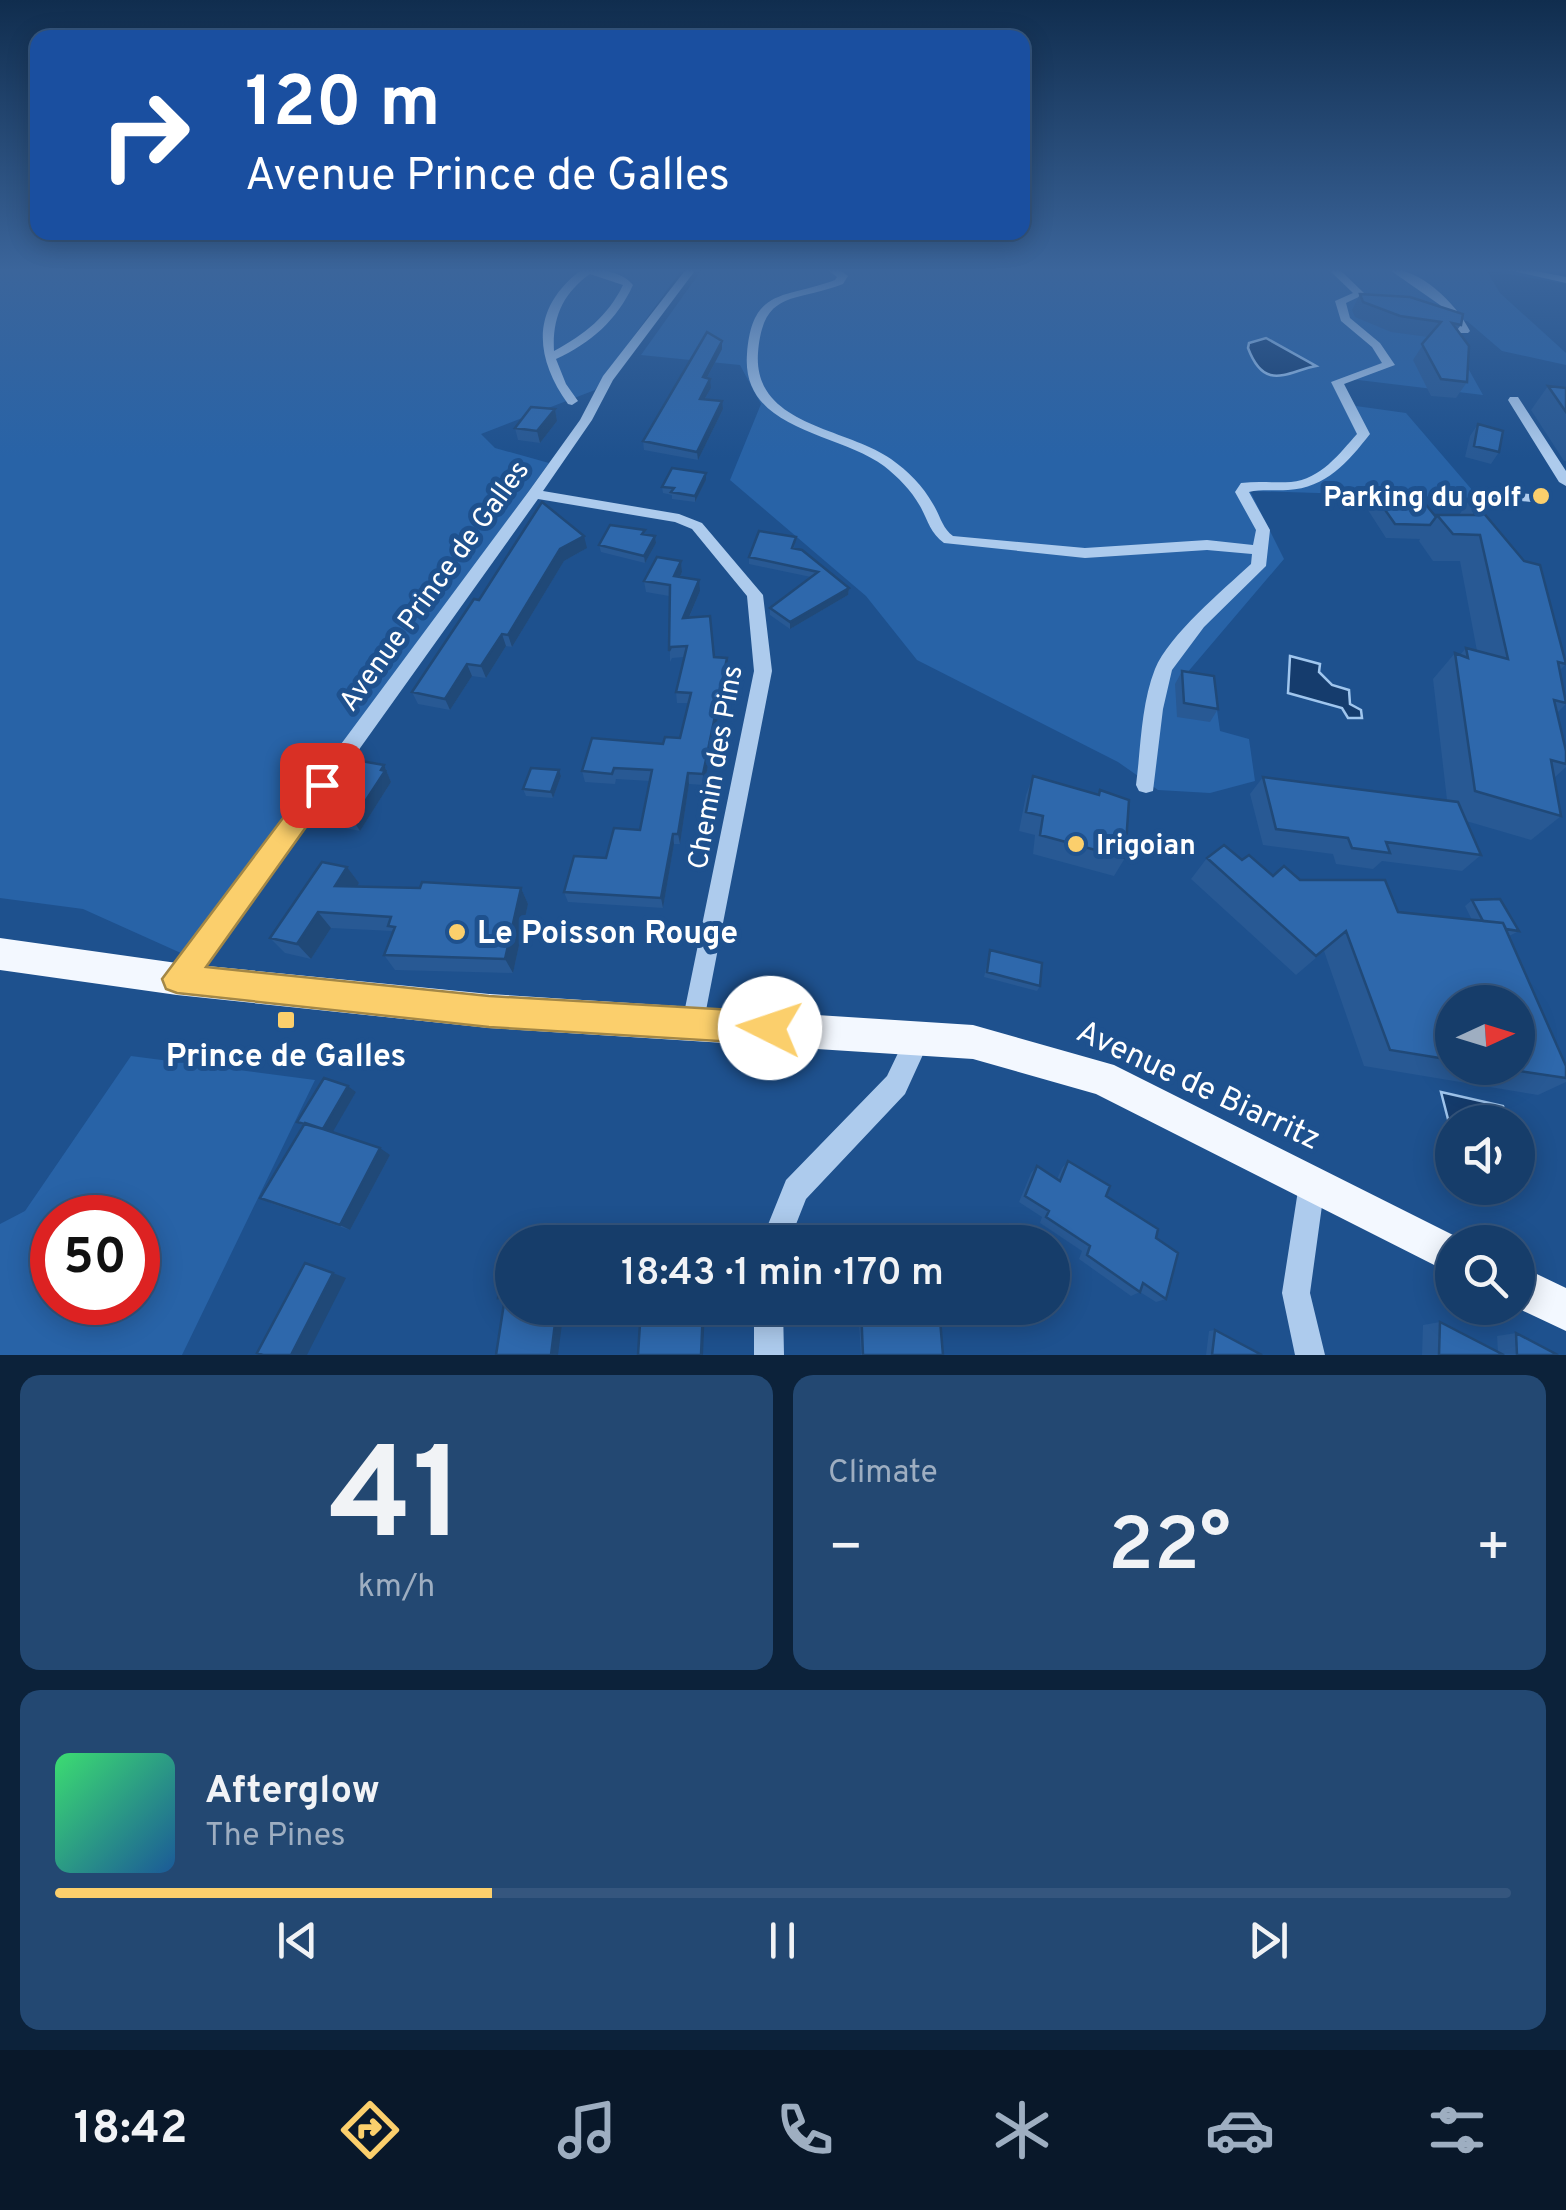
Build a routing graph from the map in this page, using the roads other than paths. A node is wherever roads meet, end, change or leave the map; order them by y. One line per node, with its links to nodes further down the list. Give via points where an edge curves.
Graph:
1 (549, 331): 6 (street)
2 (595, 331): 6 (street)
3 (644, 331): 8 (street, Avenue Prince de Galles)
4 (758, 331): 13 (street, via 752,377 770,405 888,462 932,507 939,533 949,540 1085,552 1207,545)
5 (1359, 331): 13 (street, via 1389,366 1337,382 1364,434 1308,487 1246,486 1242,492 1263,530)
6 (548, 358): 8 (street, via 558,386)
7 (1514, 400): 9 (street)
8 (578, 409): 11 (street, Avenue Prince de Galles)
9 (1566, 482)
10 (1475, 493): 12 (street)
11 (534, 494): 16 (street, Avenue Prince de Galles); 17 (street, Chemin des Pins, via 697,526 755,595 763,671)
12 (1542, 499)
13 (1260, 550): 14 (street, via 1258,566 1198,623 1164,668)
14 (1146, 785)
15 (0, 954): 16 (main road, Avenue de Biarritz)
16 (177, 979): 17 (main road, Avenue de Biarritz, via 489,1011)
17 (694, 1023): 18 (main road, Avenue de Biarritz)
18 (919, 1037): 19 (main road, Avenue de Biarritz, via 1021,1052 1100,1078); 20 (street, via 896,1085 796,1190)
19 (1312, 1184): 21 (main road, Avenue de Biarritz); 26 (street, via 1296,1293)
20 (781, 1225)
21 (1435, 1246)
22 (1535, 1294): 23 (main road)
23 (1566, 1310)
24 (769, 1325): 25 (street)
25 (769, 1355)
26 (1310, 1355)

